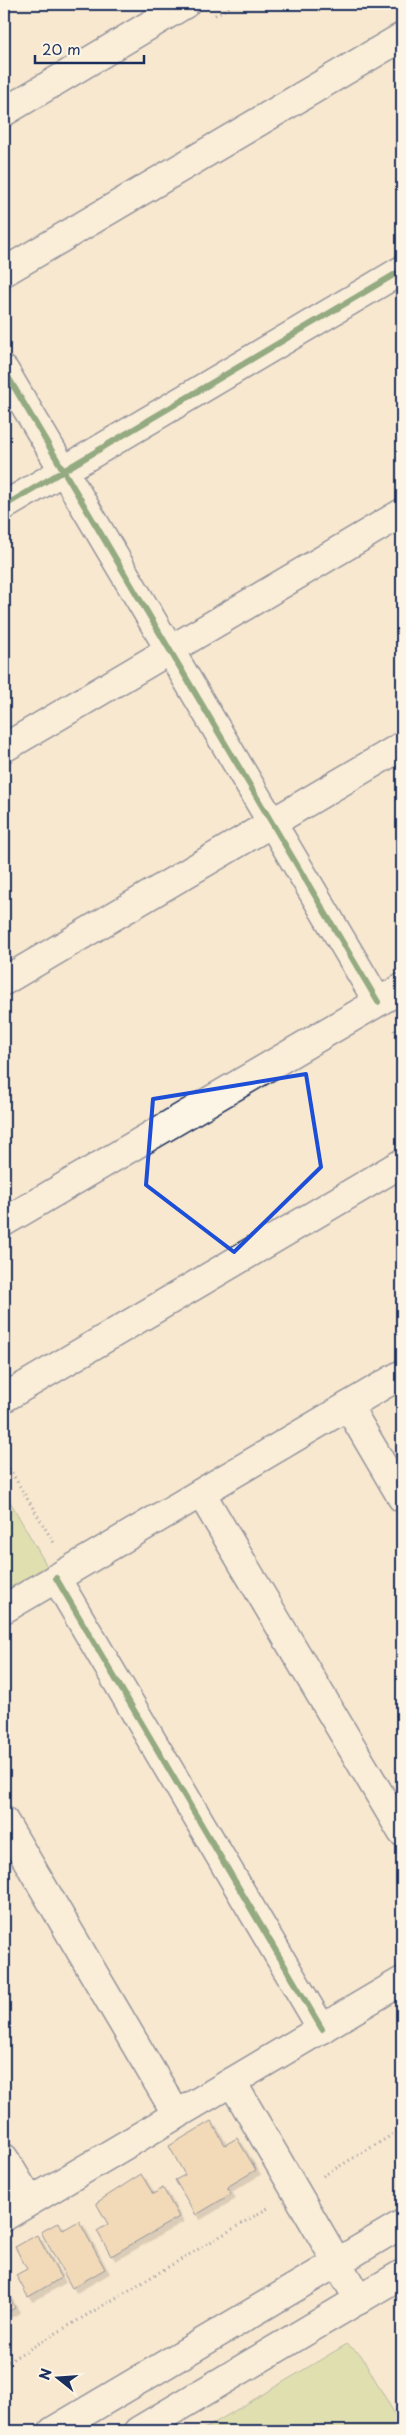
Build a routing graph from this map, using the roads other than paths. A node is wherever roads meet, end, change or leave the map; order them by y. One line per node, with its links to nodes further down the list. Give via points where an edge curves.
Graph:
1 (185, 4): 3 (street)
2 (402, 37): 5 (street)
3 (4, 112)
4 (402, 270): 7 (street)
5 (4, 272)
6 (4, 370): 7 (street)
7 (63, 471): 8 (street); 10 (street)
8 (4, 506)
9 (402, 513): 10 (street)
10 (170, 650): 12 (street); 13 (street)
11 (402, 746): 13 (street)
12 (4, 748)
13 (272, 823): 14 (street); 16 (street)
14 (4, 981)
15 (402, 988): 16 (street)
16 (378, 1002): 18 (street)
17 (402, 1163): 20 (street)
18 (4, 1222)
19 (402, 1374): 21 (street)
20 (4, 1398)
21 (348, 1406): 22 (street); 23 (street)
22 (201, 1493): 24 (street); 27 (street)
23 (402, 1498)
24 (63, 1574): 25 (street); 29 (street)
25 (4, 1609)
26 (4, 1821): 31 (street)
27 (402, 1832)
28 (402, 1981): 29 (street)
29 (322, 2029): 30 (street)
30 (232, 2082): 31 (street); 36 (street)
31 (177, 2115): 33 (street)
32 (4, 2158): 33 (street)
33 (30, 2202): 34 (street)
34 (4, 2217)
35 (402, 2224): 36 (street)
36 (338, 2262): 38 (street); 39 (street)
37 (402, 2274): 38 (street)
38 (359, 2300): 40 (street)
39 (53, 2431)
40 (138, 2431)

